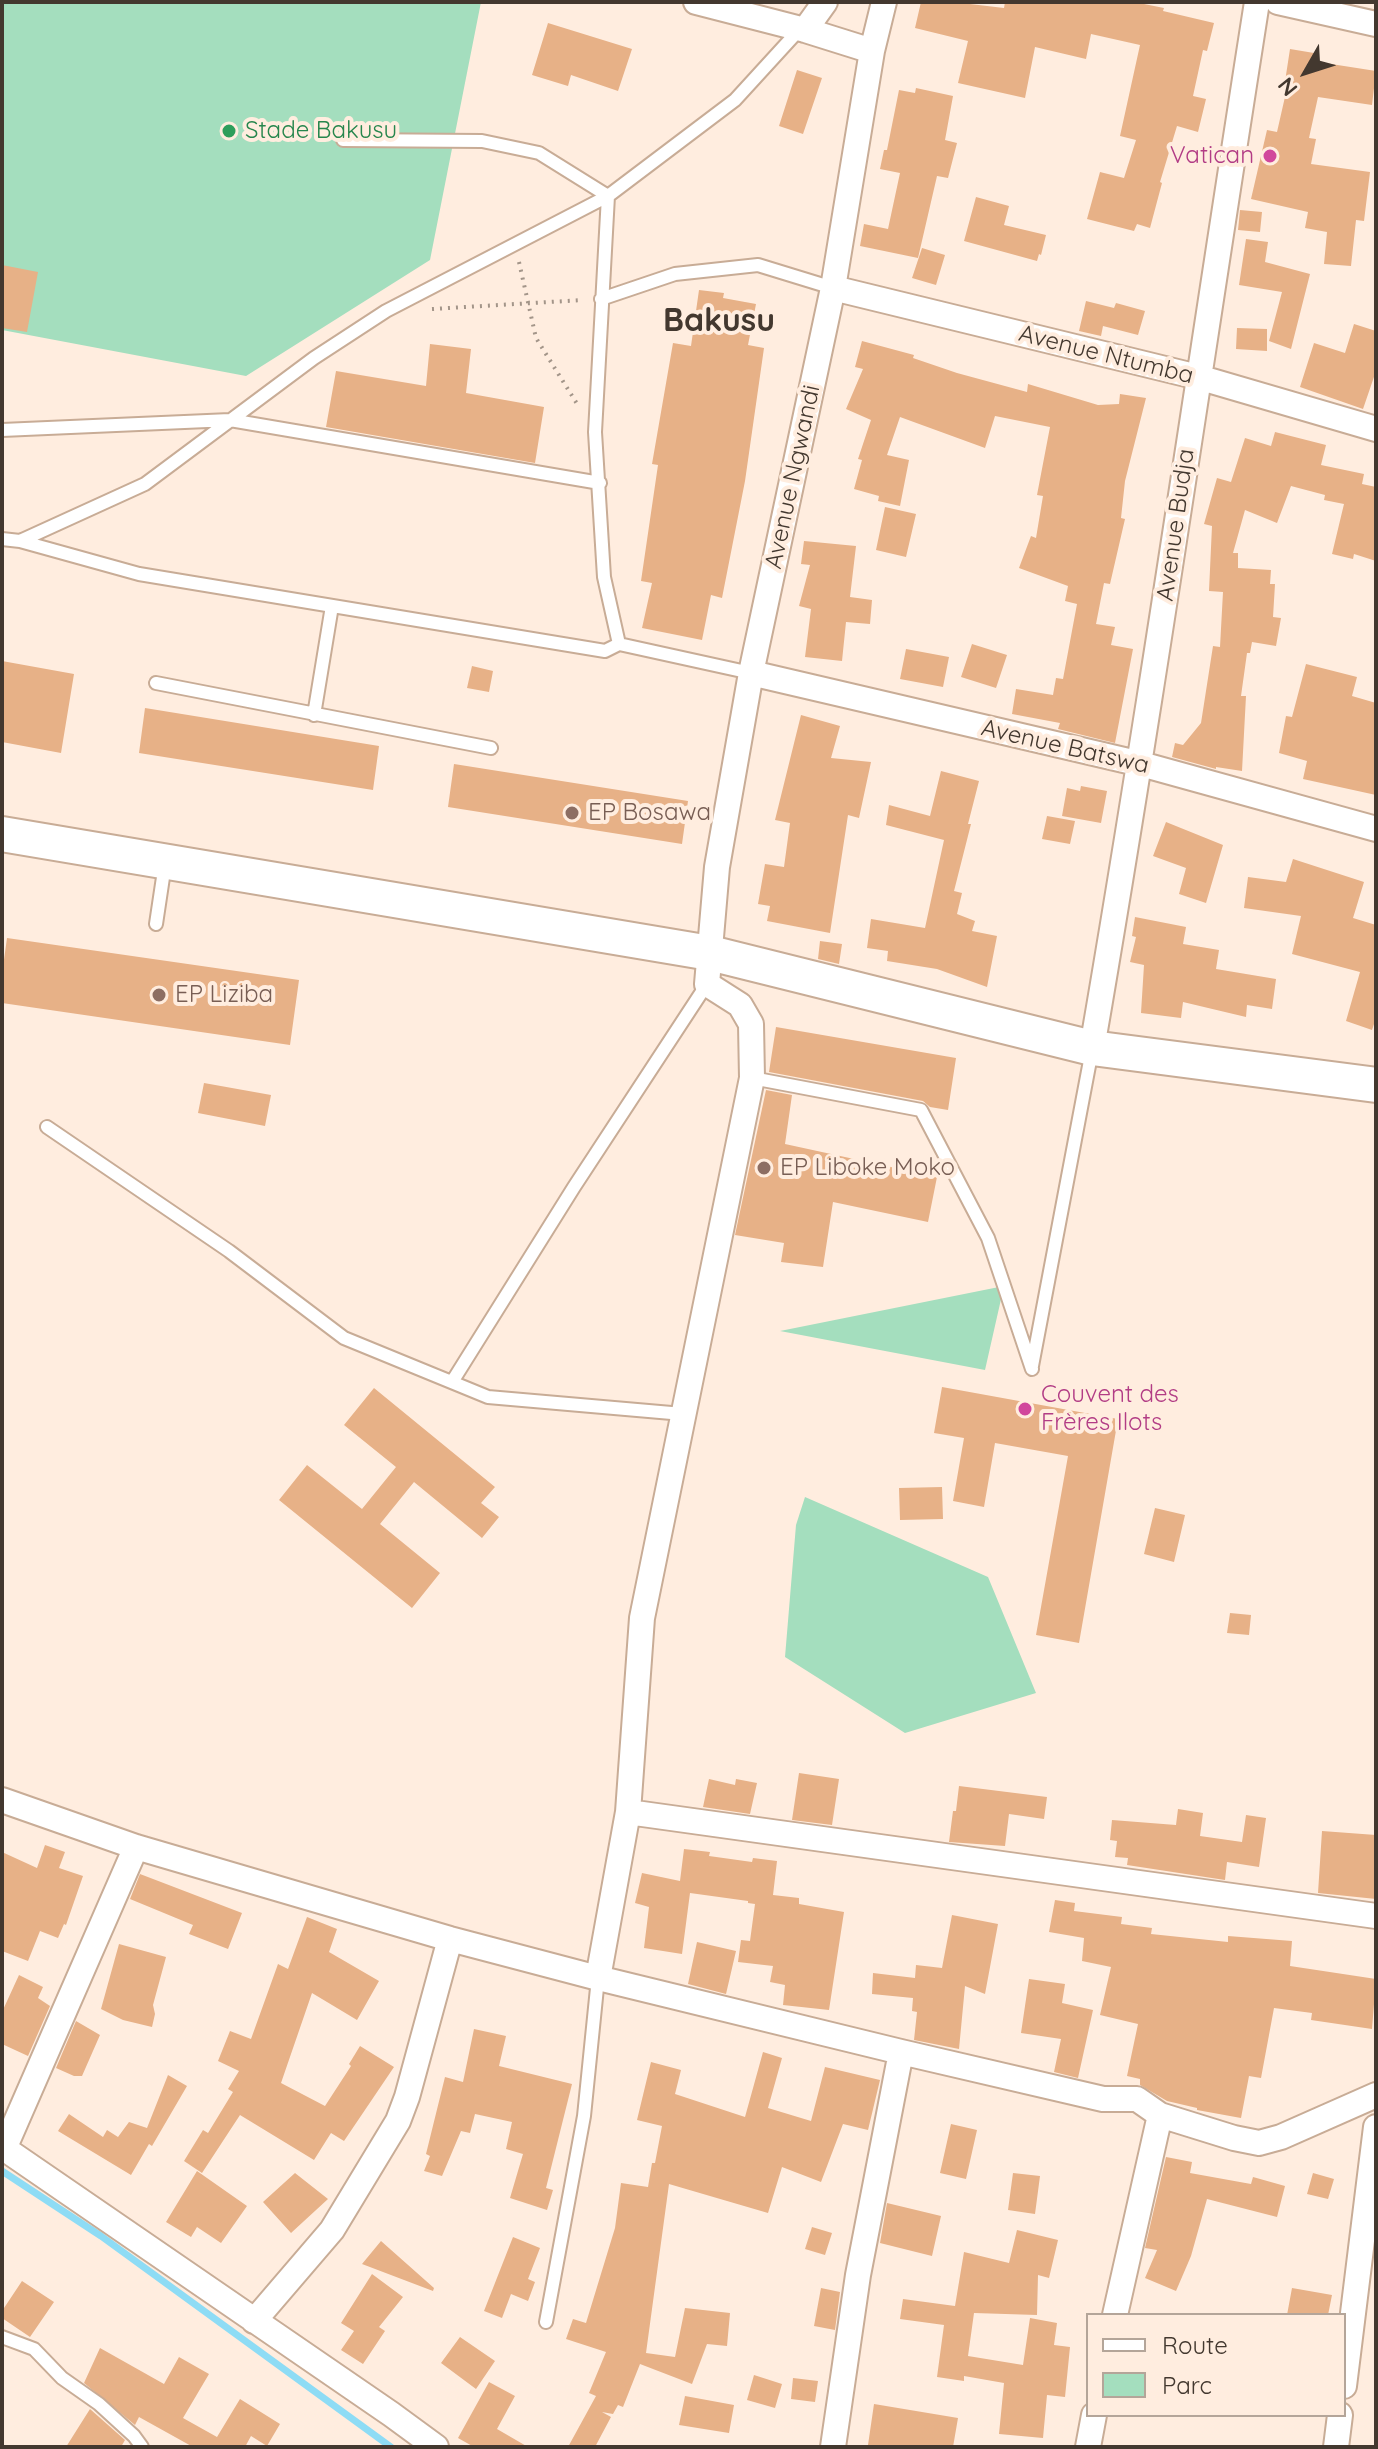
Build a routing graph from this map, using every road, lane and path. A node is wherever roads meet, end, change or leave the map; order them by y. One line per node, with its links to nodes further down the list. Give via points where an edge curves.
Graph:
1 (696, 2): 7 (street)
2 (825, 2): 7 (street)
3 (884, 2): 8 (street, Avenue Ngwandi)
4 (1257, 2): 16 (street, Avenue Budja)
5 (1278, 2): 6 (street)
6 (1376, 24)
7 (805, 30): 8 (street); 10 (lane, via 799,30 735,100)
8 (872, 51): 12 (street, Avenue Ngwandi)
9 (343, 140): 10 (lane, via 482,141 539,153)
10 (608, 196): 11 (lane); 13 (lane)
11 (515, 244): 14 (path); 15 (lane)
12 (833, 288): 13 (lane, via 758,265 675,274); 16 (street, Avenue Ntumba); 26 (street, Avenue Ngwandi)
13 (601, 299): 14 (path); 20 (lane)
14 (527, 303): 15 (path); 20 (path, via 536,338)
15 (386, 311): 17 (lane)
16 (1198, 377): 18 (street, Avenue Ntumba); 30 (street, Avenue Budja)
17 (230, 420): 19 (lane); 21 (lane); 23 (lane, via 145,484)
18 (1376, 429)
19 (2, 430)
20 (595, 432): 21 (lane)
21 (600, 483): 25 (lane, via 604,577)
22 (2, 539): 23 (lane)
23 (20, 541): 24 (lane, via 139,574)
24 (332, 606): 25 (lane, via 605,651); 28 (lane)
25 (619, 644): 26 (lane)
26 (751, 673): 30 (street, Avenue Batswa); 35 (street, Avenue Ngwandi, via 717,867)
27 (156, 683): 28 (lane)
28 (314, 715): 29 (lane)
29 (491, 748)
30 (1141, 764): 31 (street, Avenue Batswa); 36 (street, Avenue Budja)
31 (1376, 829)
32 (2, 834): 33 (street)
33 (165, 860): 34 (lane); 35 (street)
34 (156, 924)
35 (708, 968): 36 (street, via 759,963); 37 (street, via 751,1024); 40 (lane)
36 (1092, 1048): 37 (lane, via 1032,1369 988,1238 921,1110); 38 (street)
37 (752, 1078): 41 (street)
38 (1376, 1085)
39 (47, 1127): 40 (lane, via 229,1251 344,1338)
40 (452, 1382): 41 (lane, via 488,1397)
41 (683, 1414): 43 (street, via 642,1618)
42 (2, 1800): 44 (street)
43 (628, 1812): 45 (street); 47 (street)
44 (136, 1847): 46 (street); 52 (street)
45 (1376, 1916)
46 (450, 1939): 47 (street); 54 (street, via 398,2121 332,2230)
47 (598, 1978): 48 (street); 55 (lane, via 584,2116)
48 (901, 2052): 50 (street, via 1103,2099 1137,2099); 62 (street, via 858,2275)
49 (1376, 2095): 50 (street, via 1307,2128 1259,2143)
50 (1160, 2115): 53 (street)
51 (1376, 2127): 57 (street)
52 (3, 2148): 54 (street)
53 (1115, 2313)
54 (254, 2321): 61 (street)
55 (546, 2322)
56 (2, 2337): 60 (lane, via 34,2349)
57 (1346, 2370)
58 (1094, 2417): 63 (street)
59 (1340, 2417): 64 (street)
60 (142, 2447)
61 (436, 2447)
62 (833, 2447)
63 (1088, 2447)
64 (1336, 2447)

